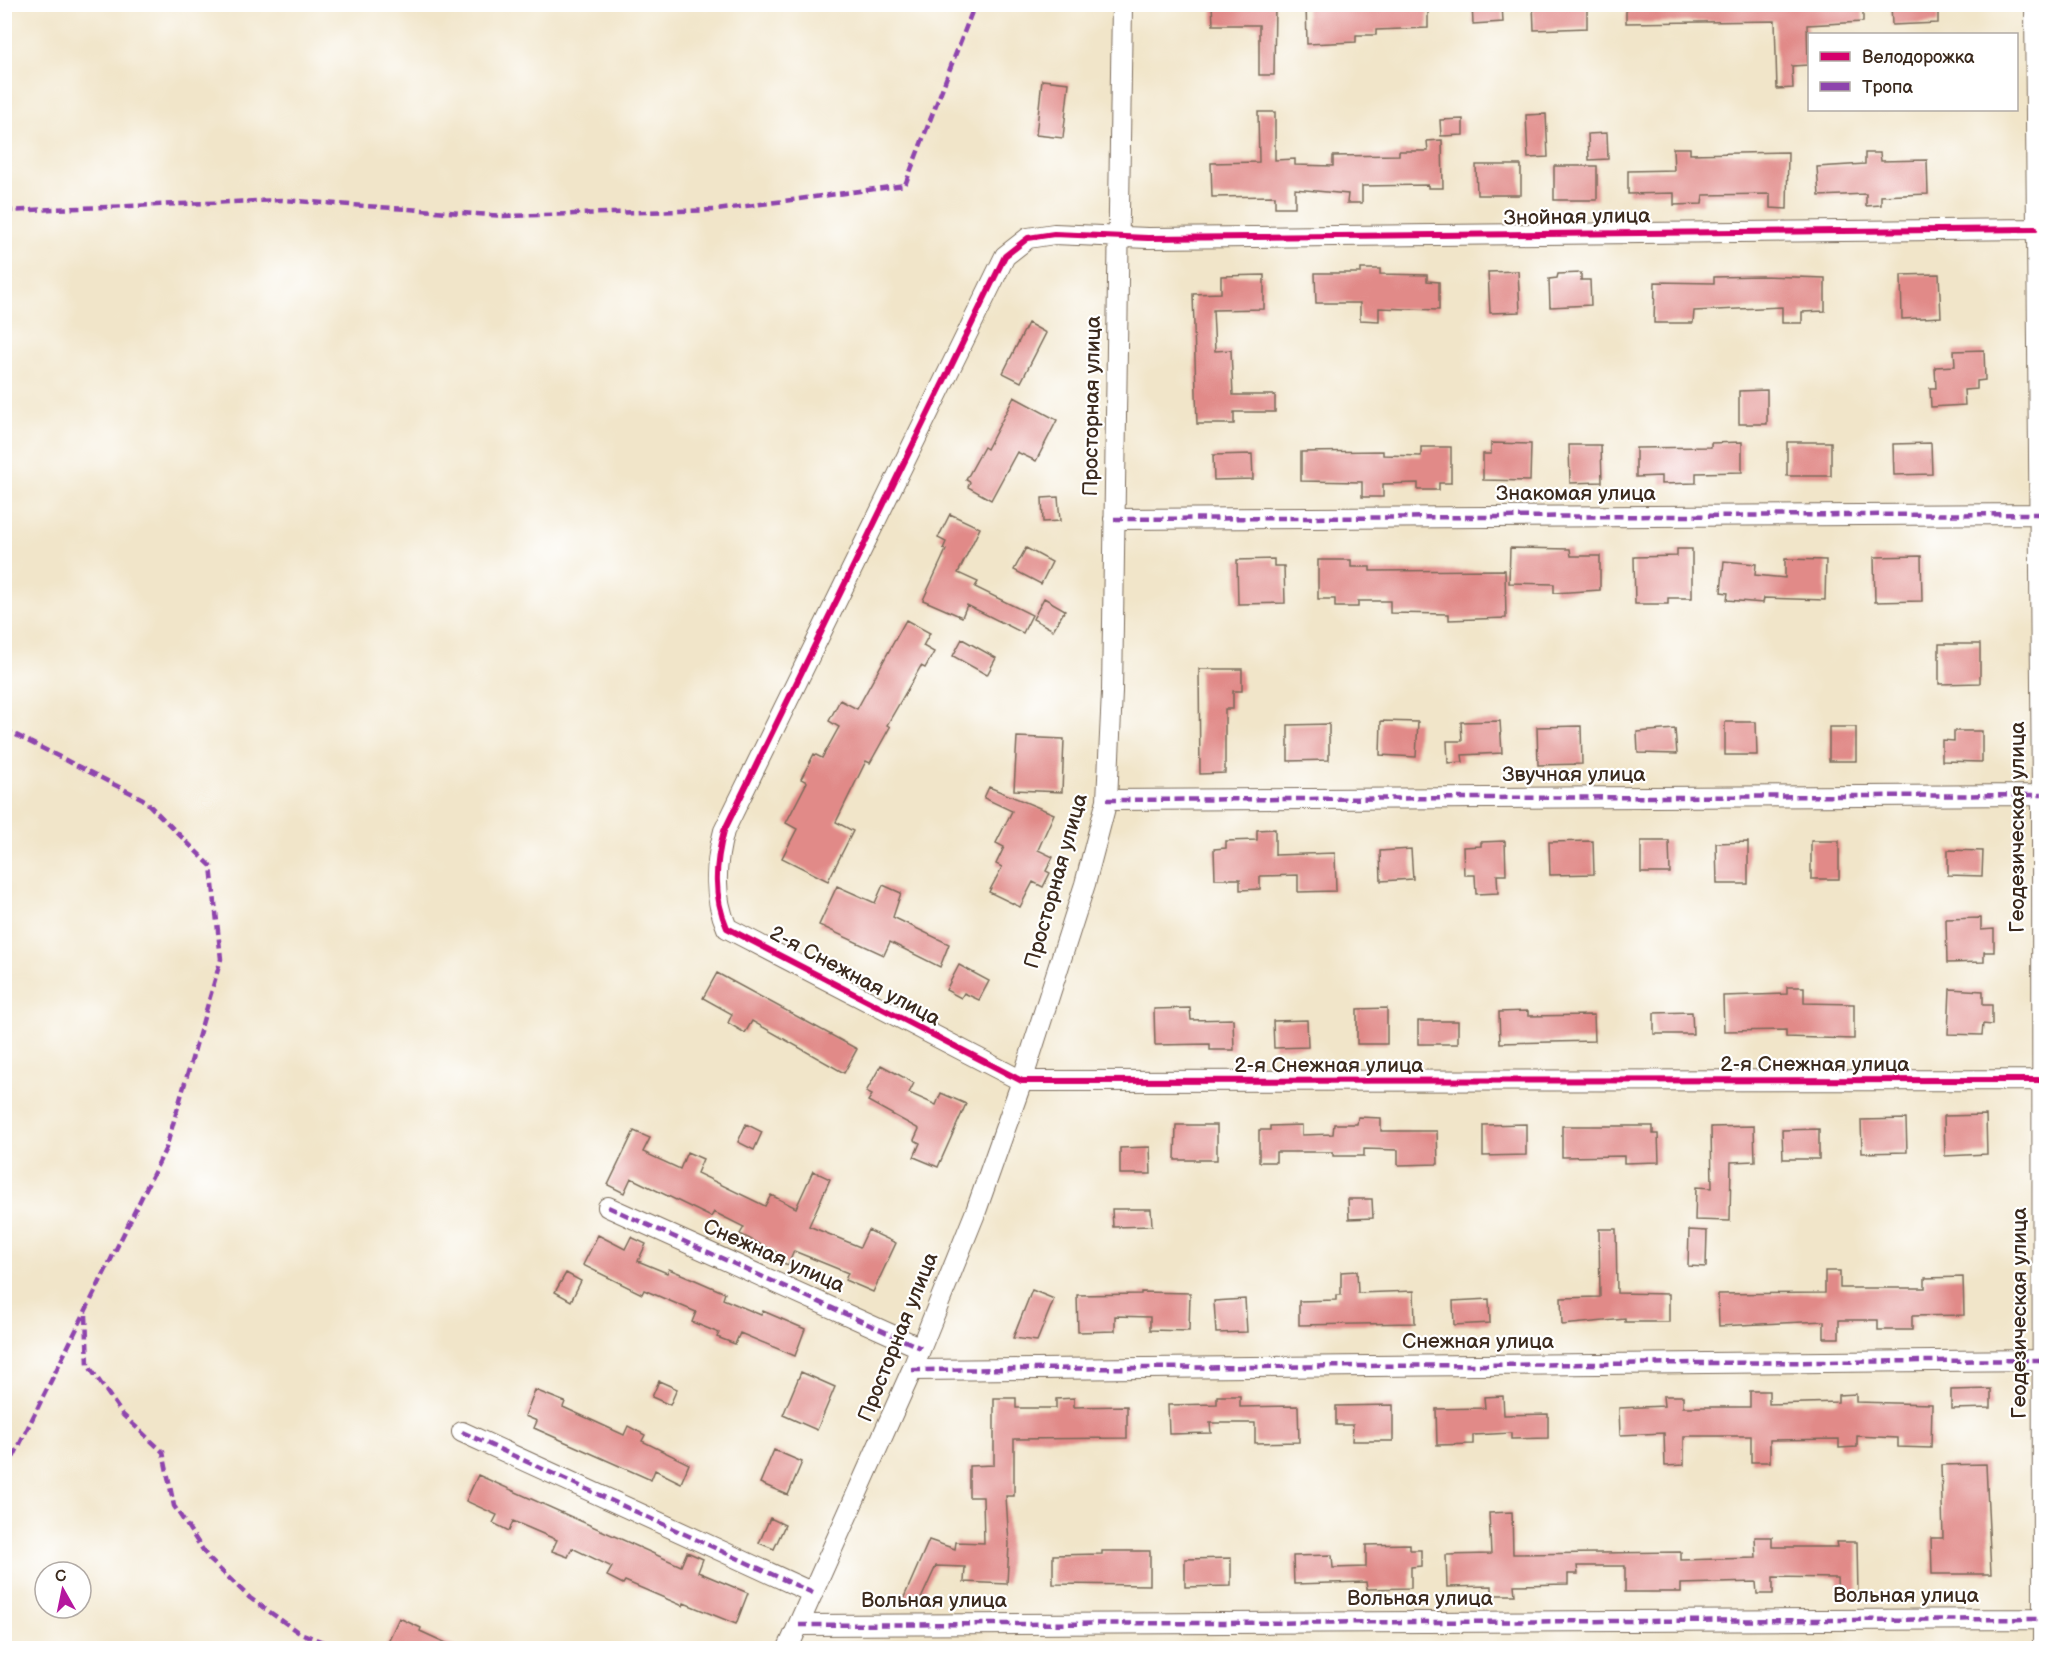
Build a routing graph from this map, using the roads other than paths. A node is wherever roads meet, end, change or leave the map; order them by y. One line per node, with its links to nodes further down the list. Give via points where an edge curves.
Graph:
1 (1122, 4): 4 (street, Просторная улица)
2 (2035, 4): 3 (street, Геодезическая улица)
3 (2035, 229): 4 (street, Знойная улица); 5 (street, Геодезическая улица)
4 (1118, 238): 6 (street, Просторная улица); 9 (street, Знойная улица, via 1054,234 1028,238 1005,256 724,831)
5 (2039, 514): 6 (street, Знакомая улица); 7 (street, Геодезическая улица)
6 (1114, 519): 8 (street, Просторная улица)
7 (2042, 795): 8 (street, Звучная улица); 10 (street, Геодезическая улица)
8 (1107, 800): 11 (street, Просторная улица, via 1085,884)
9 (716, 858): 11 (street, 2-я Снежная улица, via 719,910 727,928)
10 (2040, 1080): 11 (street, 2-я Снежная улица); 14 (street, Геодезическая улица)
11 (1022, 1082): 13 (street, Просторная улица)
12 (608, 1207): 13 (street, Снежная улица)
13 (921, 1348): 15 (street, Просторная улица)
14 (2044, 1360): 15 (street, Снежная улица); 18 (street, Геодезическая улица)
15 (912, 1370): 17 (street, Просторная улица)
16 (462, 1432): 17 (street)
17 (813, 1593): 19 (street, Просторная улица)
18 (2042, 1619): 19 (street, Вольная улица); 21 (street, Геодезическая улица)
19 (799, 1625): 20 (street, Просторная улица)
20 (788, 1648)
21 (2043, 1648)

